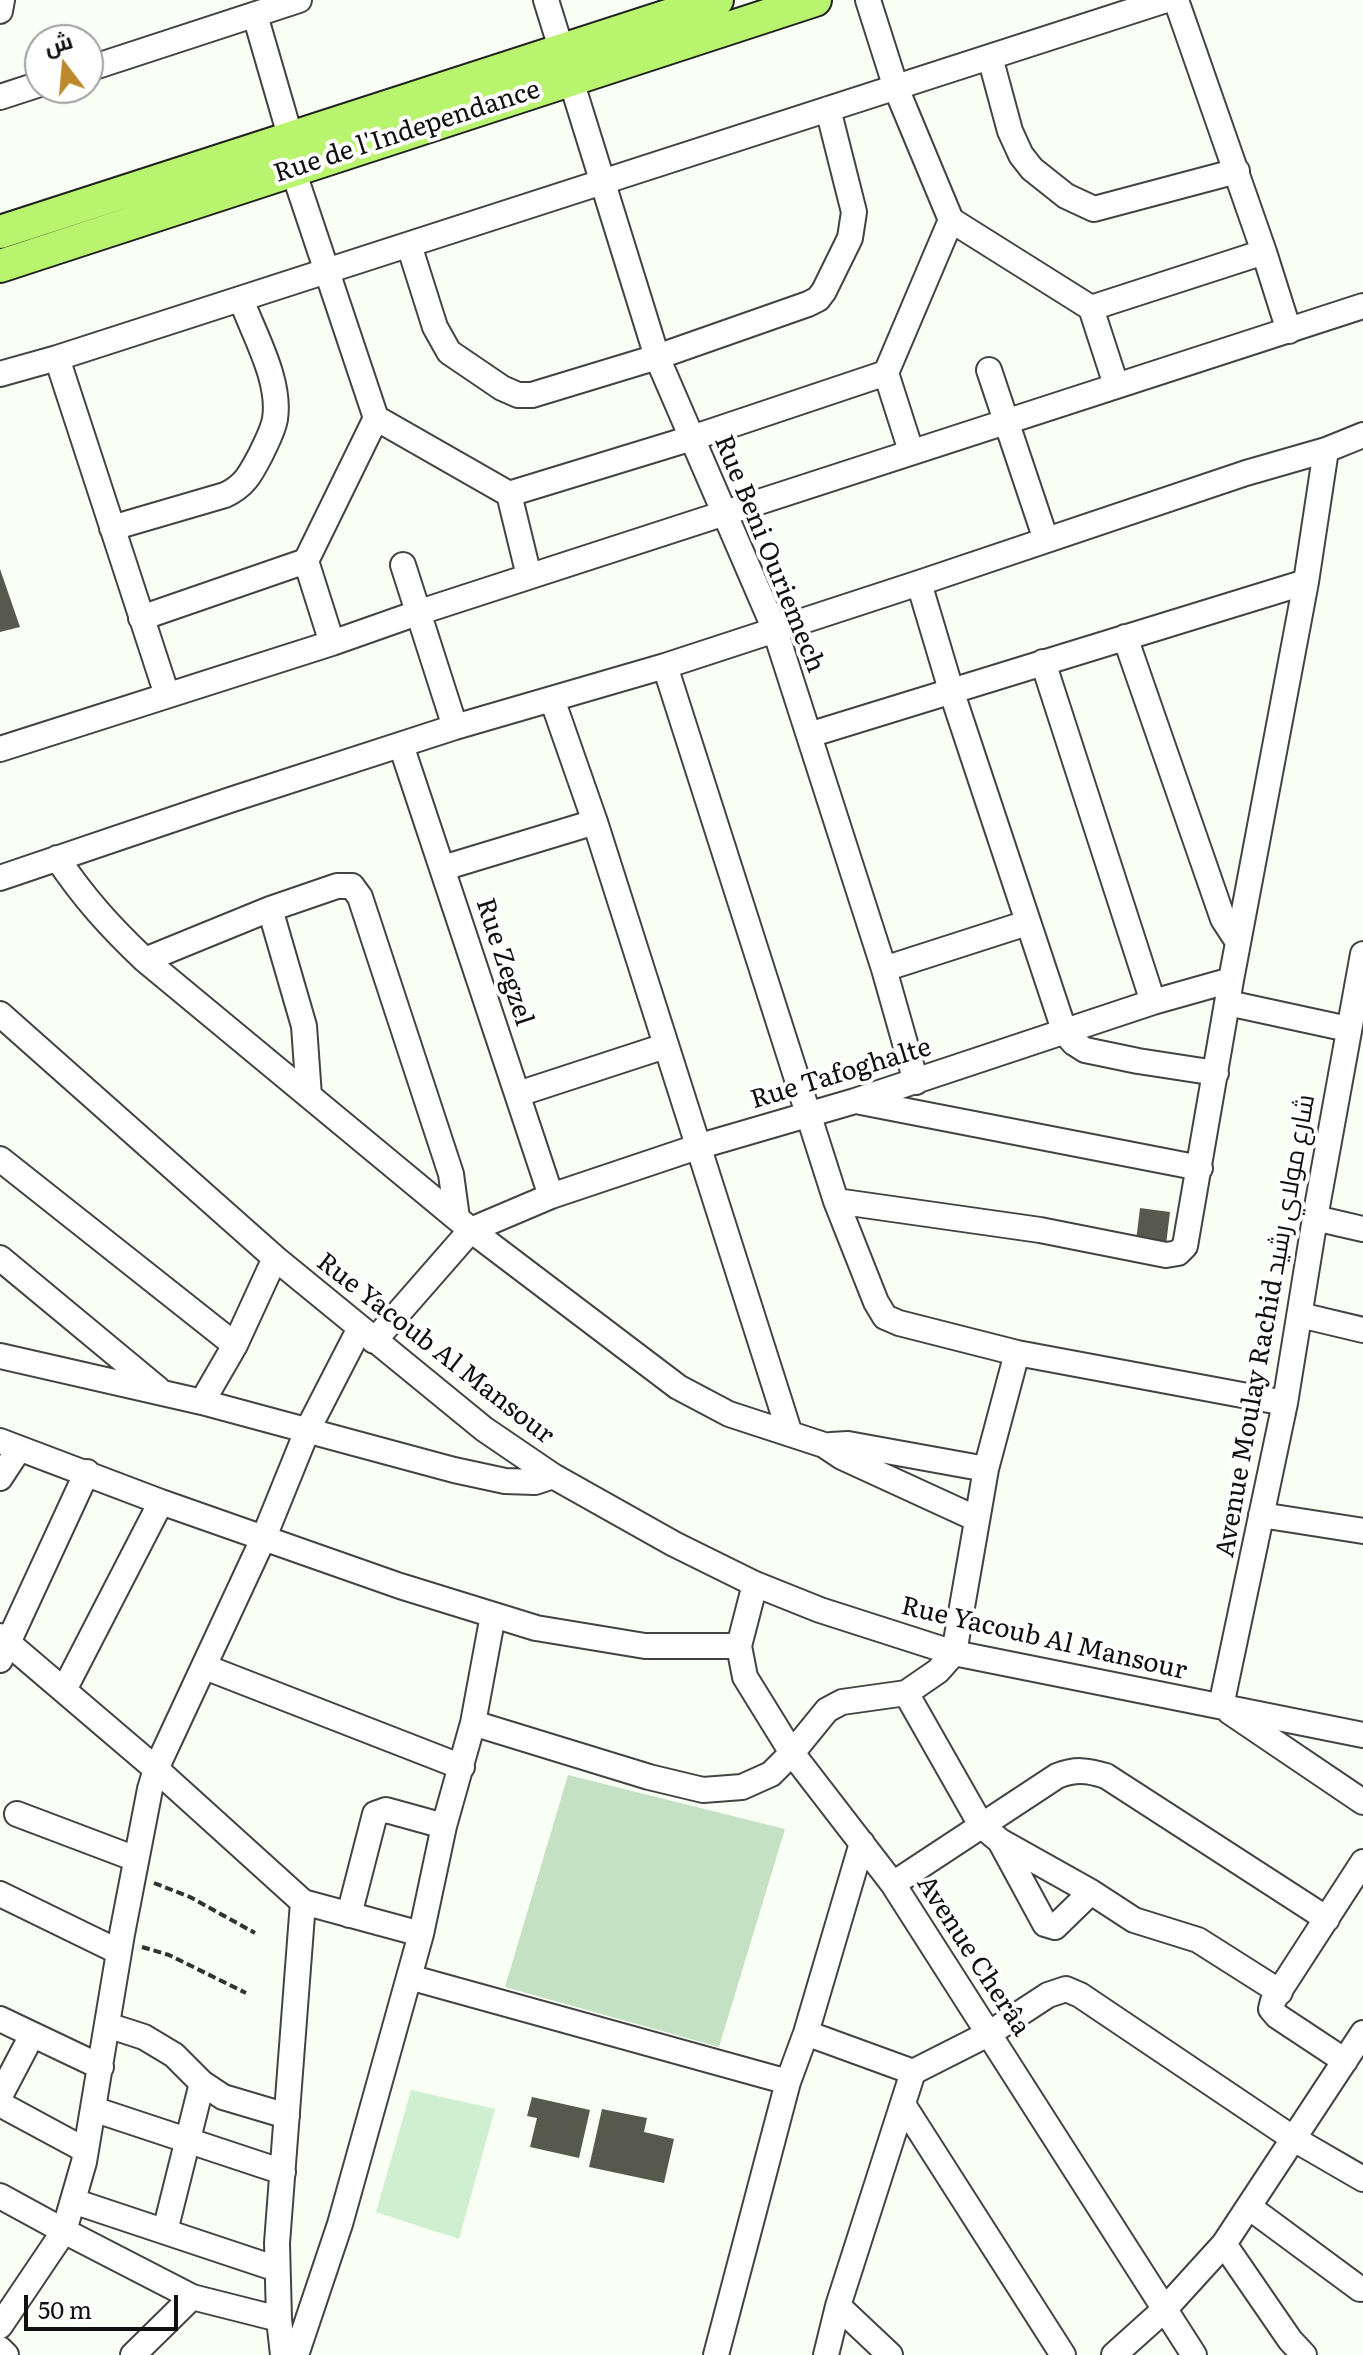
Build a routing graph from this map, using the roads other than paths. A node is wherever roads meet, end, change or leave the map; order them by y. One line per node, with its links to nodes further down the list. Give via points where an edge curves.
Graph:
1 (2, 0): 9 (street)
2 (299, 0): 10 (street)
3 (546, 0): 13 (street, Rue Beni Ouriemech)
4 (717, 0): 13 (main road, Rue de l'Independance)
5 (815, 0): 13 (main road, Rue de l'Independance)
6 (868, 0): 14 (street)
7 (1166, 0): 11 (street)
8 (1176, 0): 20 (street)
9 (0, 11)
10 (255, 15): 12 (street); 18 (street)
11 (990, 57): 14 (street); 20 (street, via 1021,155 1066,196 1094,209)
12 (104, 64)
13 (566, 64): 18 (main road, Rue de l'Independance); 19 (main road, Rue de l'Independance); 21 (street, Rue Beni Ouriemech)
14 (896, 88): 17 (street); 22 (street)
15 (24, 89): 16 (street)
16 (0, 97)
17 (828, 109): 21 (street); 32 (street, via 854,212 850,238 824,291 808,304)
18 (291, 139): 23 (main road, Rue de l'Independance)
19 (293, 170): 26 (main road, Rue de l'Independance); 27 (street)
20 (1237, 171): 25 (street)
21 (602, 182): 24 (street); 32 (street, Rue Beni Ouriemech)
22 (951, 220): 30 (street); 35 (street)
23 (0, 232)
24 (409, 245): 27 (street); 32 (street, via 435,327 449,352 518,395)
25 (1264, 252): 30 (street); 31 (street)
26 (0, 266)
27 (327, 272): 28 (street); 38 (street)
28 (241, 299): 33 (street); 46 (street, via 275,402 270,434 249,479 225,495)
29 (1363, 306): 31 (street)
30 (1091, 308): 37 (street)
31 (1289, 331): 37 (street)
32 (657, 357): 41 (street, Rue Beni Ouriemech)
33 (57, 358): 36 (street); 46 (street)
34 (989, 370): 39 (street)
35 (886, 373): 41 (street); 43 (street)
36 (0, 374)
37 (1116, 385): 39 (street)
38 (376, 418): 44 (street); 48 (street)
39 (1006, 421): 43 (street); 47 (street)
40 (1363, 435): 42 (street)
41 (692, 438): 44 (street); 45 (street, Rue Beni Ouriemech)
42 (1326, 450): 47 (street); 51 (street)
43 (911, 451): 45 (street)
44 (509, 494): 50 (street)
45 (725, 514): 50 (street); 55 (street, Rue Beni Ouriemech)
46 (112, 528): 54 (street)
47 (1046, 540): 52 (street)
48 (306, 561): 54 (street); 57 (street)
49 (403, 565): 53 (street)
50 (529, 576): 53 (street)
51 (1306, 582): 56 (street); 73 (street)
52 (919, 583): 55 (street); 60 (street)
53 (420, 612): 57 (street); 63 (street)
54 (141, 618): 61 (street)
55 (775, 630): 59 (street); 64 (street, Rue Beni Ouriemech)
56 (1125, 637): 58 (street); 73 (street, via 1223,919)
57 (332, 643): 61 (street)
58 (1043, 662): 60 (street); 78 (street)
59 (665, 666): 62 (street); 88 (street)
60 (951, 690): 64 (street); 72 (street)
61 (167, 695): 66 (street)
62 (552, 699): 63 (street); 67 (street)
63 (455, 727): 65 (street)
64 (809, 735): 76 (street, Rue Beni Ouriemech)
65 (401, 745): 68 (street); 69 (street, Rue Zegzel)
66 (0, 749)
67 (595, 822): 69 (street); 82 (street)
68 (57, 858): 70 (street); 75 (street, via 85,900)
69 (443, 868): 85 (street, Rue Zegzel)
70 (0, 878)
71 (270, 909): 75 (street); 86 (street, via 304,1026); 95 (street, via 337,886 352,886 360,897)
72 (1027, 923): 76 (street); 81 (street)
73 (1238, 942): 77 (street)
74 (1363, 954): 80 (street, Avenue Moulay Rachid شارع مولاي رشيد)
75 (145, 960): 86 (street)
76 (884, 969): 84 (street, Rue Beni Ouriemech)
77 (1229, 991): 78 (street, Rue Tafoghalte); 80 (street); 83 (street)
78 (1153, 1002): 81 (street, Rue Tafoghalte)
79 (0, 1014): 98 (street, Rue Yacoub Al Mansour)
80 (1348, 1029): 94 (street, Avenue Moulay Rachid شارع مولاي رشيد)
81 (1065, 1033): 83 (street, via 1085,1050); 84 (street, Rue Tafoghalte)
82 (665, 1046): 85 (street); 89 (street)
83 (1216, 1073): 90 (street)
84 (916, 1082): 87 (street, Rue Tafoghalte)
85 (518, 1094): 92 (street, Rue Zegzel)
86 (309, 1096): 95 (street)
87 (855, 1101): 88 (street, Rue Tafoghalte); 90 (street)
88 (809, 1113): 89 (street, Rue Tafoghalte); 93 (street)
89 (697, 1147): 92 (street, Rue Tafoghalte); 109 (street)
90 (1200, 1168): 93 (street, via 1185,1246 1166,1255 1040,1230)
91 (4, 1172): 102 (street)
92 (551, 1196): 95 (street, Rue Tafoghalte)
93 (836, 1201): 103 (street, via 885,1317)
94 (1315, 1218): 96 (street); 99 (street, Avenue Moulay Rachid شارع مولاي رشيد)
95 (464, 1224): 101 (street); 109 (street, via 678,1387 729,1414)
96 (1363, 1229)
97 (0, 1258): 105 (street)
98 (275, 1258): 101 (street, Rue Yacoub Al Mansour); 102 (street)
99 (1300, 1315): 100 (street); 107 (street, Avenue Moulay Rachid شارع مولاي رشيد)
100 (1363, 1330)
101 (367, 1335): 108 (street); 114 (street, Rue Yacoub Al Mansour, via 484,1429)
102 (235, 1345): 106 (street)
103 (1017, 1353): 107 (street); 112 (street)
104 (0, 1356): 105 (street)
105 (163, 1393): 106 (street)
106 (202, 1402): 108 (street)
107 (1285, 1403): 117 (street, Avenue Moulay Rachid شارع مولاي رشيد)
108 (307, 1431): 114 (street, via 505,1481 535,1482); 120 (street)
109 (789, 1431): 111 (street)
110 (10, 1445): 113 (street); 115 (street)
111 (824, 1445): 112 (street, via 848,1444); 118 (street)
112 (986, 1469): 118 (street)
113 (87, 1472): 116 (street); 123 (street)
114 (553, 1476): 121 (street, Rue Yacoub Al Mansour)
115 (0, 1478)
116 (161, 1502): 120 (street); 127 (street)
117 (1261, 1515): 119 (street); 129 (street, Avenue Moulay Rachid شارع مولاي رشيد)
118 (977, 1519): 125 (street)
119 (1363, 1531)
120 (264, 1537): 122 (street); 126 (street)
121 (755, 1584): 124 (street, Avenue Cherâa); 125 (street, Rue Yacoub Al Mansour)
122 (493, 1615): 124 (street, via 569,1635 645,1646); 130 (street)
123 (3, 1646): 127 (street)
124 (739, 1646): 132 (street, Avenue Cherâa, via 745,1677)
125 (954, 1653): 128 (street); 129 (street, Rue Yacoub Al Mansour)
126 (205, 1667): 133 (street); 134 (street)
127 (64, 1690): 134 (street)
128 (906, 1693): 132 (street, via 842,1702 827,1710); 138 (street)
129 (1221, 1706): 131 (street, Rue Yacoub Al Mansour); 135 (street)
130 (473, 1723): 132 (street, via 703,1790 742,1787 771,1774); 133 (street)
131 (1363, 1735)
132 (792, 1753): 139 (street, Avenue Cherâa)
133 (462, 1767): 137 (street)
134 (156, 1769): 141 (street); 145 (street)
135 (1363, 1802)
136 (17, 1814): 141 (street)
137 (444, 1826): 146 (street, via 386,1810 375,1814); 148 (street)
138 (990, 1833): 142 (street); 143 (street); 143 (street, via 1045,1924 1055,1927); 147 (street, via 1057,1776 1088,1770 1106,1776)
139 (862, 1843): 142 (street, Avenue Cherâa); 154 (street)
140 (1363, 1862): 147 (street)
141 (134, 1867): 149 (street)
142 (893, 1884): 155 (street, Avenue Cherâa)
143 (1091, 1892): 151 (street, via 1134,1920 1198,1940)
144 (0, 1894): 149 (street)
145 (303, 1902): 146 (street); 167 (street)
146 (349, 1915): 148 (street)
147 (1327, 1919): 151 (street)
148 (421, 1934): 150 (street)
149 (120, 1947): 153 (street)
150 (409, 1977): 161 (street); 185 (street, via 340,2224)
151 (1280, 1992): 158 (street, via 1271,2009 1277,2016)
152 (0, 2019): 157 (street)
153 (107, 2025): 159 (street); 162 (street, via 144,2037 174,2055)
154 (806, 2033): 160 (street); 161 (street)
155 (990, 2033): 160 (street); 168 (street, via 1066,1989); 183 (street, Avenue Cherâa)
156 (1363, 2033): 158 (street)
157 (32, 2035): 159 (street); 163 (street)
158 (1345, 2061): 168 (street)
159 (101, 2067): 166 (street)
160 (913, 2072): 165 (street)
161 (788, 2082): 190 (street)
162 (202, 2083): 167 (street, via 223,2097); 169 (street)
163 (0, 2096)
164 (0, 2104): 170 (street)
165 (904, 2106): 182 (street); 193 (street)
166 (93, 2109): 169 (street); 170 (street)
167 (287, 2116): 171 (street)
168 (1294, 2139): 172 (street); 175 (street)
169 (186, 2141): 171 (street); 177 (street)
170 (85, 2150): 174 (street)
171 (283, 2172): 179 (street)
172 (1363, 2179)
173 (0, 2196): 176 (street)
174 (73, 2201): 176 (street); 177 (street)
175 (1249, 2207): 178 (street); 180 (street)
176 (64, 2231): 181 (street); 184 (street)
177 (165, 2231): 179 (street)
178 (1224, 2244): 183 (street); 196 (street)
179 (277, 2269): 185 (street)
180 (1360, 2289)
181 (192, 2297): 185 (street); 188 (street)
182 (838, 2306): 191 (street); 192 (street)
183 (1164, 2310): 194 (street); 195 (street, Avenue Cherâa)
184 (0, 2326)
185 (285, 2341): 189 (street)
186 (0, 2349): 187 (street)
187 (6, 2355)
188 (133, 2355)
189 (262, 2355)
190 (716, 2355)
191 (826, 2355)
192 (890, 2355)
193 (1063, 2355)
194 (1114, 2355)
195 (1194, 2355)
196 (1304, 2355)

